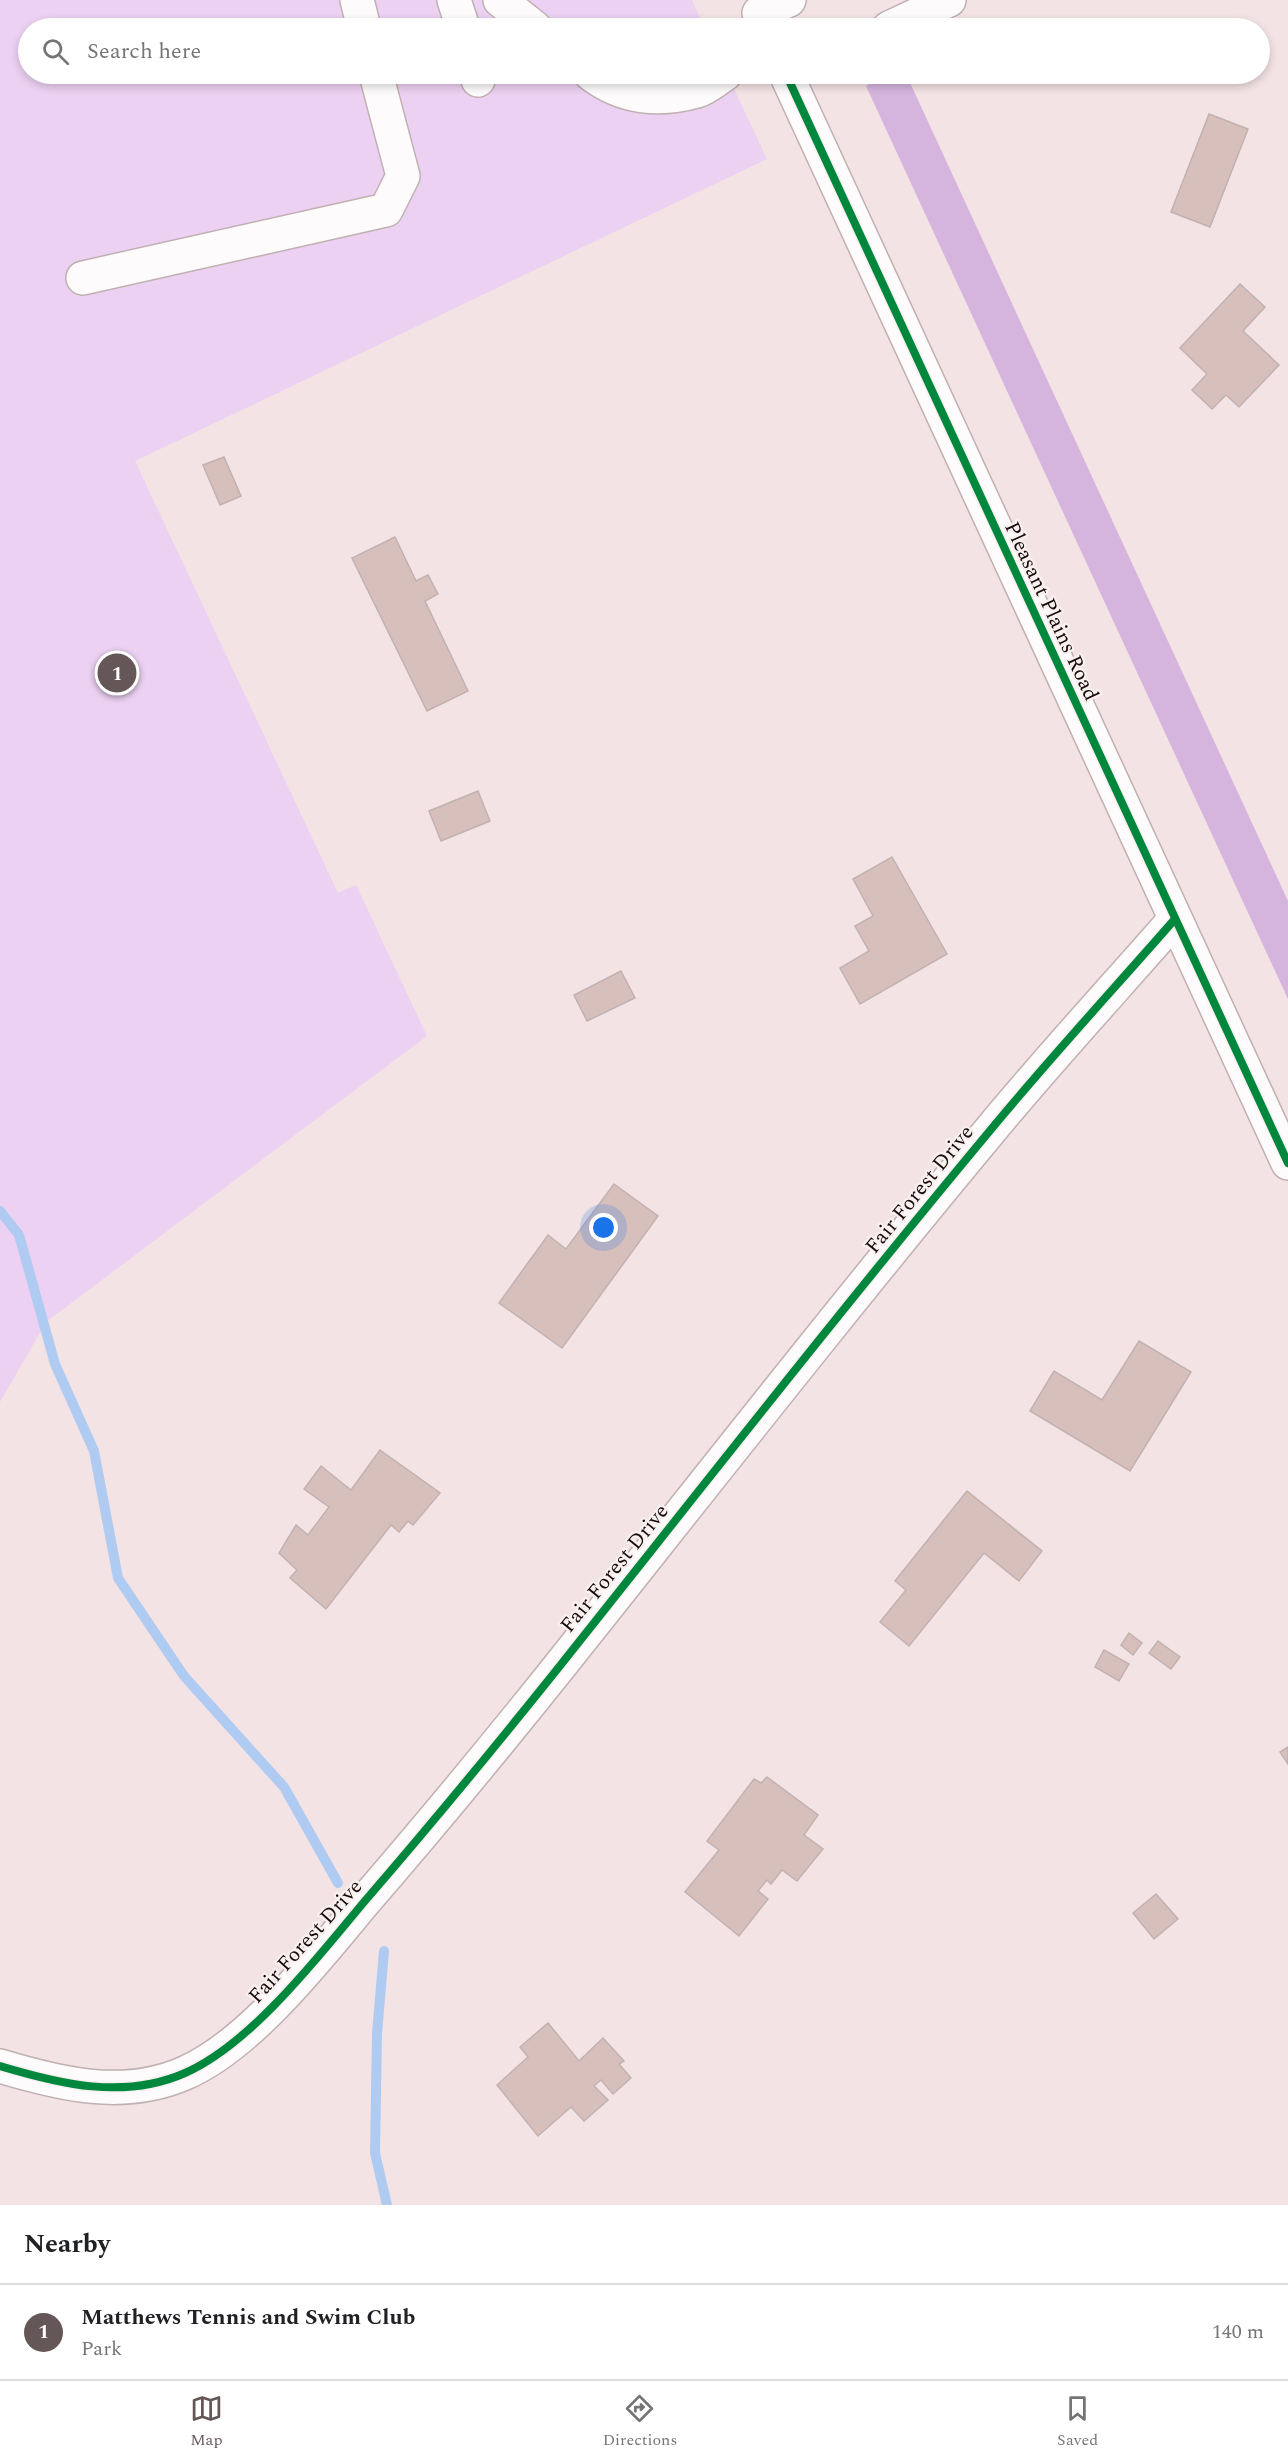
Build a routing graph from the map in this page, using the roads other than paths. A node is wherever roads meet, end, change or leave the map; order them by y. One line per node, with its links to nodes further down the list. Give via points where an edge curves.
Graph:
1 (357, 0): 7 (street)
2 (454, 0): 8 (street)
3 (500, 0): 9 (street)
4 (789, 0): 6 (street)
5 (949, 0): 10 (street)
6 (759, 14)
7 (362, 18)
8 (460, 18)
9 (522, 18)
10 (910, 18)
11 (379, 84): 15 (street, via 403,176 386,210)
12 (604, 84): 13 (street, via 646,98 699,91)
13 (710, 84)
14 (793, 84): 16 (street, Pleasant Plains Road)
15 (83, 278)
16 (1175, 919): 17 (street, Pleasant Plains Road); 18 (street, Fair Forest Drive, via 991,1130 468,1780 326,1948 253,2026 186,2073 148,2085 74,2085)
17 (1288, 1163)
18 (0, 2066)

